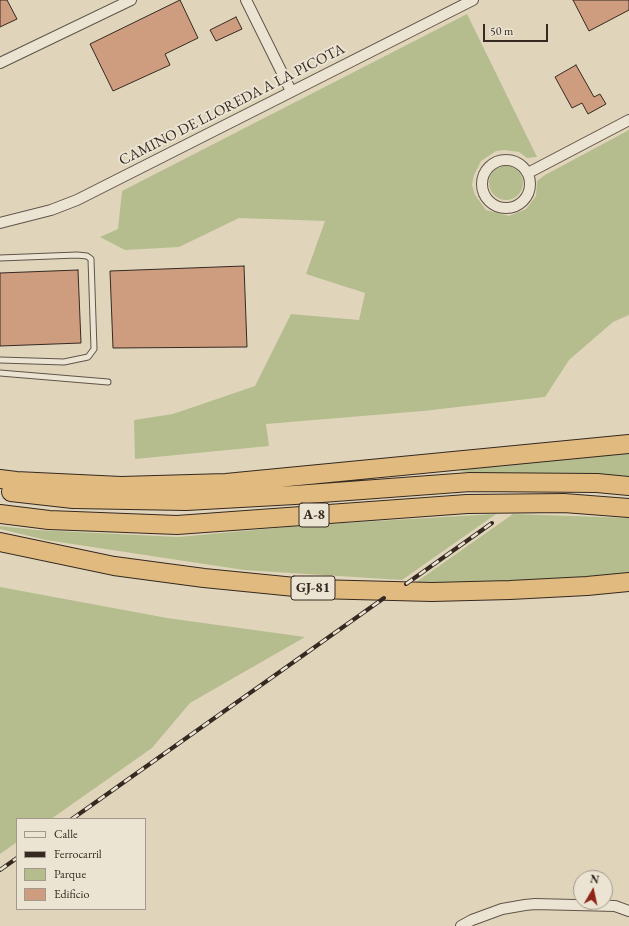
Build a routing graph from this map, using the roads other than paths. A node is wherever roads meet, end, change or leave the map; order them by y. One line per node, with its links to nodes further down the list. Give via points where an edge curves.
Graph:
1 (131, 0): 4 (street)
2 (246, 0): 5 (street)
3 (473, 0): 5 (street, CAMINO DE LLOREDA A LA PICOTA)
4 (0, 63)
5 (291, 91): 8 (street, CAMINO DE LLOREDA A LA PICOTA, via 77,200 51,210)
6 (629, 120): 7 (street)
7 (528, 173): 7 (street, via 517,162 494,162 488,167 482,181 485,196 498,206 514,206 528,193)
8 (0, 223)
9 (0, 258): 10 (lane, via 77,255 91,259 94,349 88,357 64,362)
10 (0, 360)
11 (0, 373): 12 (lane)
12 (108, 382)
13 (629, 444): 14 (highway, via 226,483 121,486)
14 (0, 479)
15 (629, 486): 16 (highway, A-8, via 597,483 470,482 186,501 73,499)
16 (0, 490)
17 (629, 508): 18 (highway, A-8, via 564,504 467,504 177,524 49,520)
18 (0, 514)
19 (0, 542): 20 (highway, GJ-81, via 114,566 315,589 432,592)
20 (629, 582)
21 (629, 911): 22 (street, via 615,906 525,905 502,909)
22 (461, 926)

